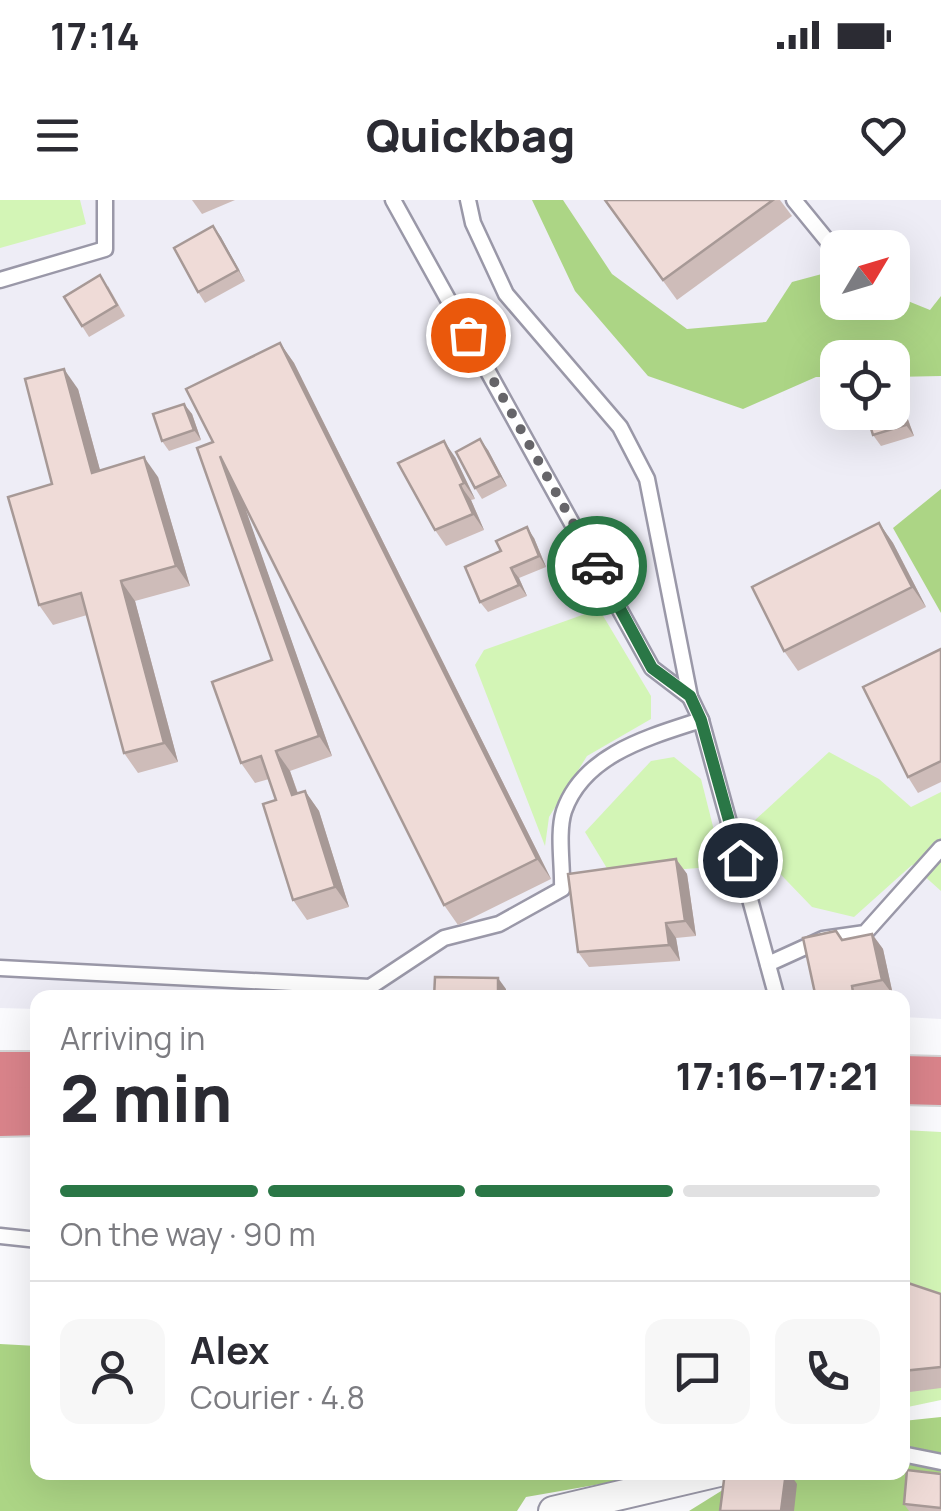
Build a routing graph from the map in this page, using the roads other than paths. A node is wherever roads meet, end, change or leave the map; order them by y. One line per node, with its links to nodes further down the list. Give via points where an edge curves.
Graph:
1 (105, 200): 6 (lane, via 105,249)
2 (393, 200): 7 (lane, via 652,668)
3 (468, 200): 7 (lane, via 506,294 620,426 646,479)
4 (794, 200): 5 (lane)
5 (820, 232)
6 (0, 280)
7 (690, 696): 8 (lane)
8 (701, 720): 10 (lane); 11 (lane, via 644,738 588,770 564,813 562,889 500,924 444,938 370,987)
9 (941, 848): 10 (lane, via 864,933 823,939)
10 (768, 964): 12 (lane)
11 (0, 968)
12 (776, 990)
13 (0, 1076): 14 (highway)
14 (30, 1076)
15 (910, 1080): 16 (highway)
16 (941, 1081)
17 (910, 1109): 18 (highway)
18 (941, 1110)
19 (30, 1111): 20 (highway)
20 (0, 1112)
21 (0, 1236): 22 (lane)
22 (30, 1239)
23 (910, 1456): 24 (lane)
24 (941, 1462)
25 (684, 1480): 26 (street)
26 (553, 1511)

